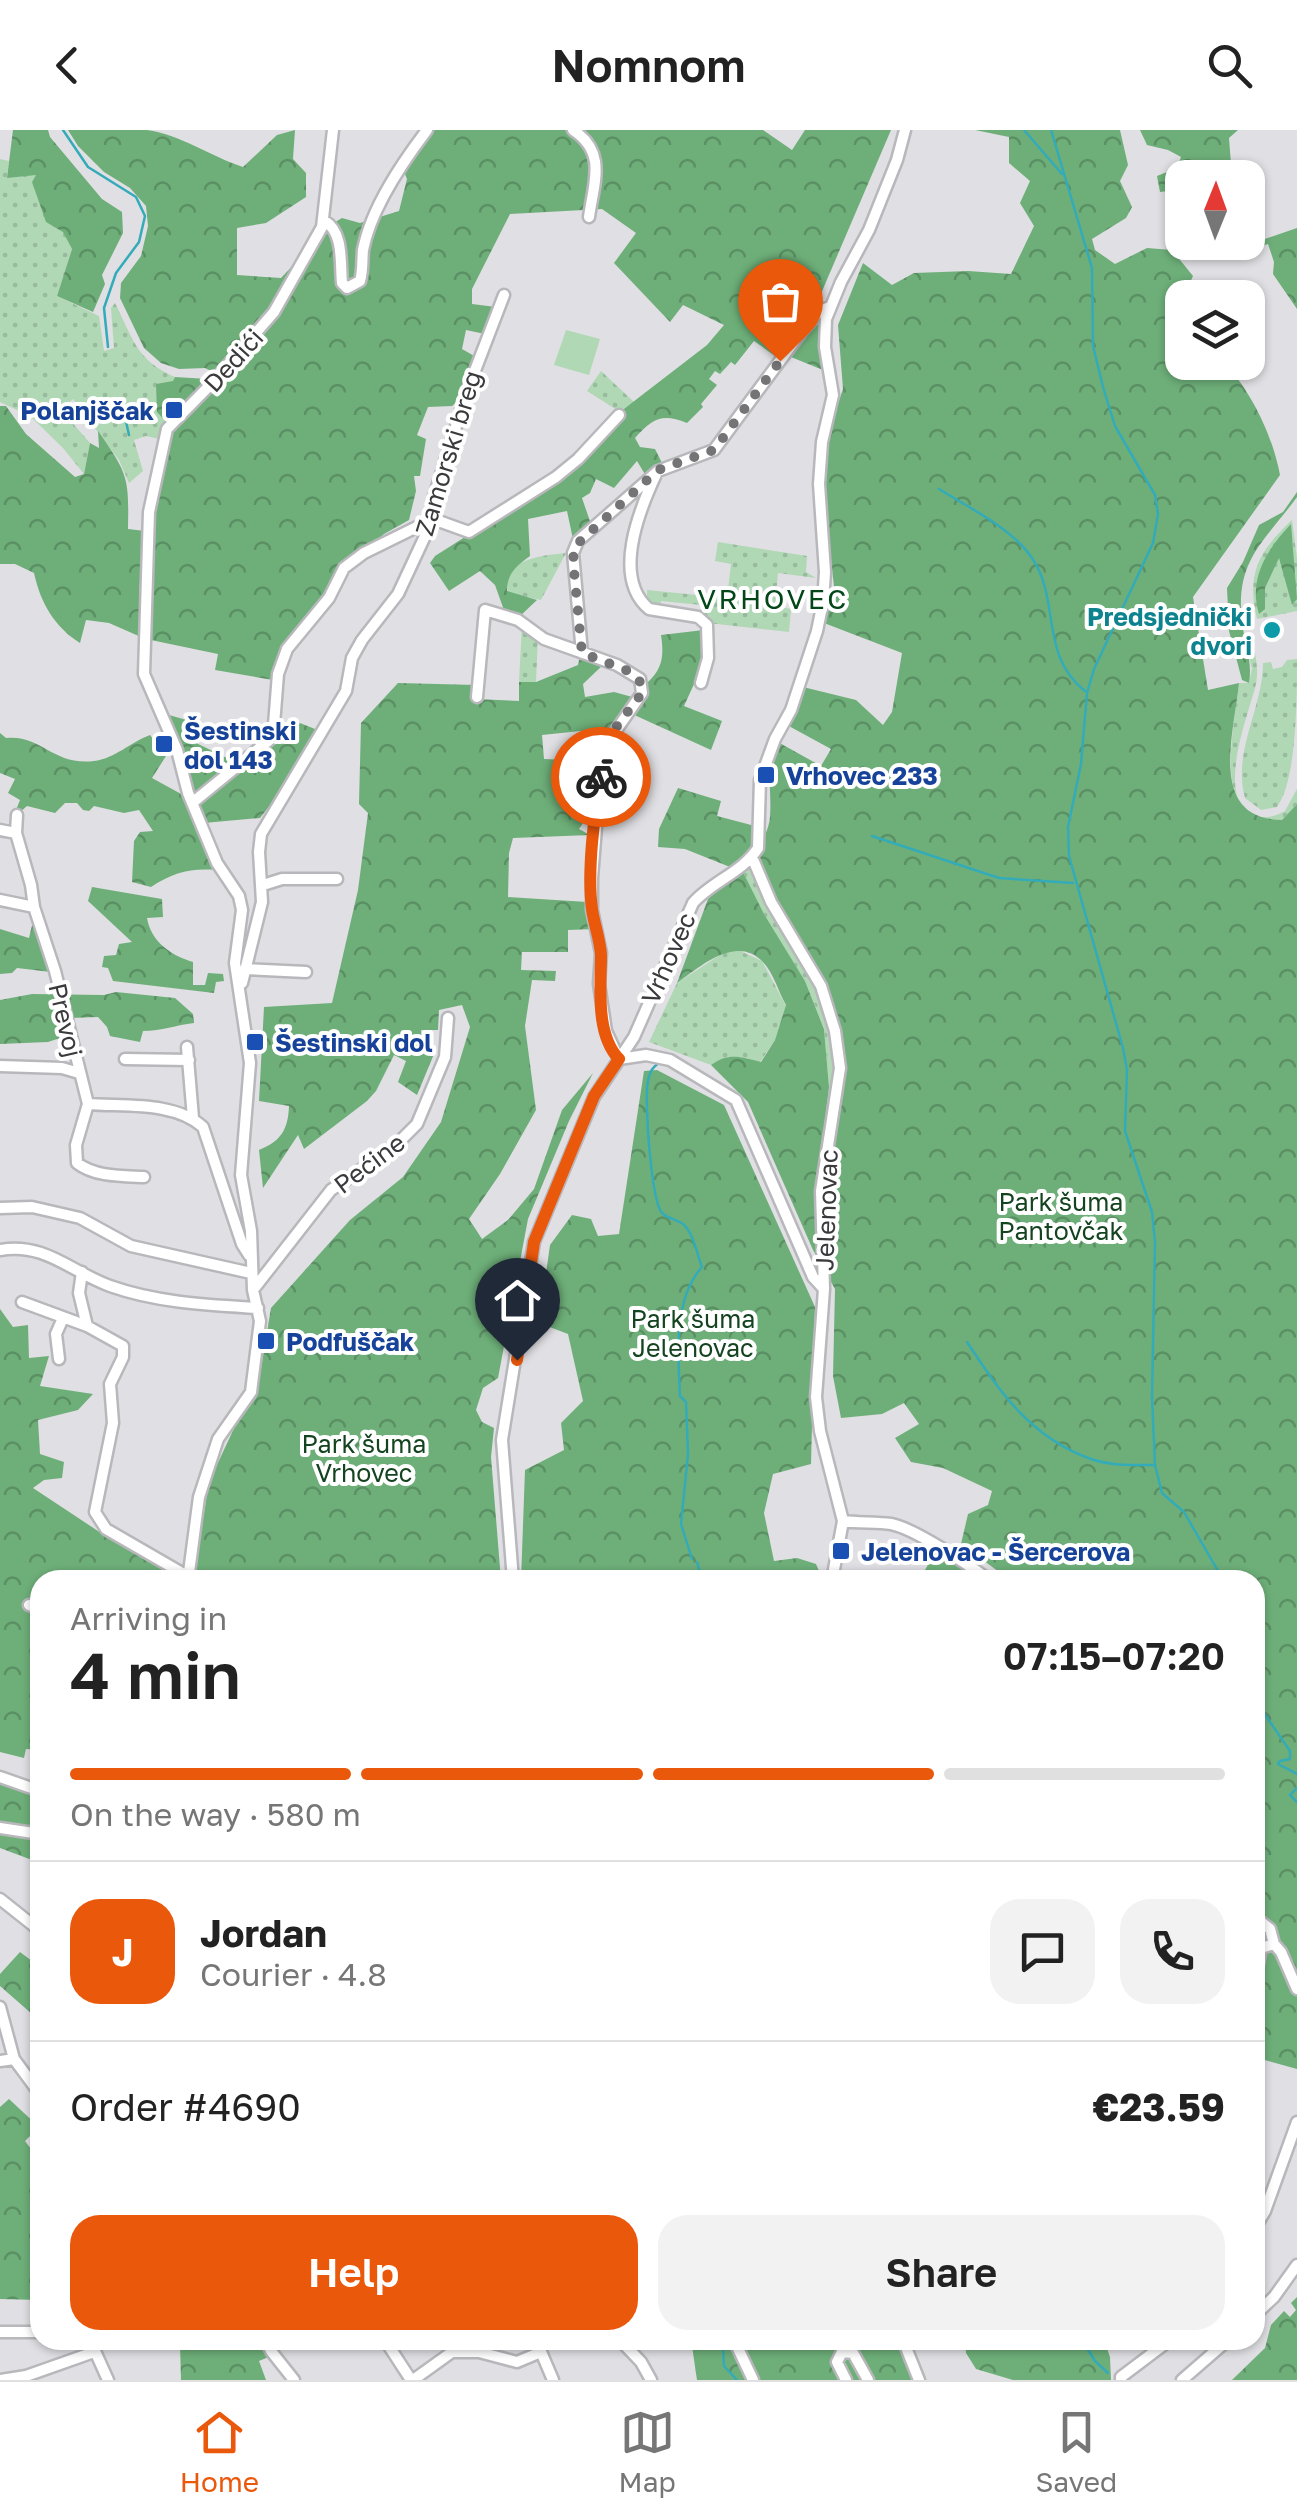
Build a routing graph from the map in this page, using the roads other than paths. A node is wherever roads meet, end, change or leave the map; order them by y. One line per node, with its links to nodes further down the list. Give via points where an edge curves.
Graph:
1 (333, 130): 6 (street, Dedići)
2 (427, 130): 6 (street, via 379,209 354,286 342,283 338,244)
3 (573, 130): 5 (street, via 592,146 596,160)
4 (906, 130): 8 (street, via 869,230)
5 (589, 217)
6 (325, 221): 15 (street, Dedići, via 274,312 168,428 149,512 142,645 144,674)
7 (504, 295): 11 (street, Zamorski breg, via 466,394)
8 (830, 307): 10 (street, via 802,331 714,450); 19 (street, via 825,338 832,395 818,484 823,602 791,710 765,763 761,838)
9 (619, 416): 11 (street, via 556,477 469,532)
10 (658, 470): 12 (street, via 575,546); 13 (street, via 633,536 636,592 649,609 698,617 706,625)
11 (433, 518): 15 (street, via 344,568 329,598 286,649 273,738); 21 (street, Zamorski breg, via 398,594 352,658 346,692 261,834)
12 (582, 653): 14 (street, via 485,610); 30 (street, via 631,672 642,684 608,742 592,878 598,984)
13 (701, 683)
14 (477, 697)
15 (192, 803): 26 (street, via 239,896)
16 (16, 814): 18 (street, Prevoj)
17 (0, 830): 18 (street)
18 (16, 833): 23 (street, Prevoj)
19 (752, 858): 30 (street, Vrhovec, via 693,904); 43 (street, Jelenovac, via 821,986 839,1053 821,1190)
20 (337, 879): 21 (street)
21 (263, 885): 24 (street, Zamorski breg)
22 (0, 900): 23 (street)
23 (34, 907): 33 (street, Prevoj)
24 (246, 969): 25 (street); 26 (street, Zamorski breg)
25 (306, 972)
26 (240, 989): 39 (street, via 250,1063 241,1175)
27 (448, 1018): 42 (street, Pećine, via 445,1057 417,1124 394,1148 331,1190)
28 (187, 1047): 31 (street)
29 (125, 1059): 31 (street)
30 (619, 1059): 43 (street, via 670,1060 736,1100); 52 (street, Vrhovec, via 594,1096 534,1242 502,1440)
31 (188, 1060): 35 (street)
32 (0, 1066): 33 (street)
33 (79, 1073): 34 (street, Prevoj)
34 (88, 1104): 35 (street, via 174,1110); 36 (street, via 77,1163 109,1175)
35 (192, 1118): 39 (street, via 203,1127)
36 (144, 1177)
37 (0, 1208): 41 (street, via 80,1218 131,1246)
38 (0, 1250): 40 (street, via 42,1252)
39 (251, 1258): 41 (street)
40 (82, 1272): 45 (street, via 180,1302); 47 (street, via 79,1294)
41 (251, 1273): 42 (street)
42 (253, 1290): 45 (street)
43 (824, 1290): 49 (street, Jelenovac, via 816,1397)
44 (22, 1302): 46 (street)
45 (258, 1308): 51 (street, via 252,1392 211,1455)
46 (63, 1318): 47 (street); 48 (street, via 56,1334)
47 (87, 1326): 50 (street, via 120,1343 124,1353 110,1384 114,1423 96,1495 97,1518)
48 (59, 1359)
49 (843, 1521): 53 (street, Jelenovac); 54 (street, via 908,1528)
50 (176, 1570)
51 (190, 1570)
52 (512, 1570)
53 (834, 1570)
54 (976, 1570)
55 (0, 1778): 56 (street)
56 (30, 1788)
57 (0, 1828): 58 (street)
58 (30, 1832)
59 (0, 1899): 60 (street)
60 (30, 1923)
61 (1265, 1925): 62 (street)
62 (1274, 1944): 63 (street); 64 (street)
63 (1265, 1947)
64 (1297, 1988)
65 (0, 2007): 66 (street)
66 (14, 2059): 67 (street); 68 (street)
67 (0, 2062)
68 (30, 2081)
69 (1297, 2122): 70 (street)
70 (1265, 2211)
71 (1297, 2265): 72 (street)
72 (1265, 2303)
73 (0, 2332): 74 (street)
74 (30, 2332)
75 (83, 2350): 86 (street, via 26,2376)
76 (94, 2350): 87 (street)
77 (270, 2350): 88 (street)
78 (392, 2350): 89 (street)
79 (630, 2350): 91 (street)
80 (739, 2350): 92 (street)
81 (906, 2350): 85 (street)
82 (1157, 2350): 95 (street)
83 (1216, 2350): 96 (street)
84 (541, 2352): 89 (street, via 517,2362 452,2352); 90 (street)
85 (918, 2377)
86 (0, 2380)
87 (108, 2380)
88 (294, 2380)
89 (412, 2380)
90 (553, 2380)
91 (651, 2380)
92 (753, 2380)
93 (846, 2380): 94 (street, via 838,2362 842,2352 852,2353)
94 (868, 2380)
95 (1121, 2380)
96 (1182, 2380)

